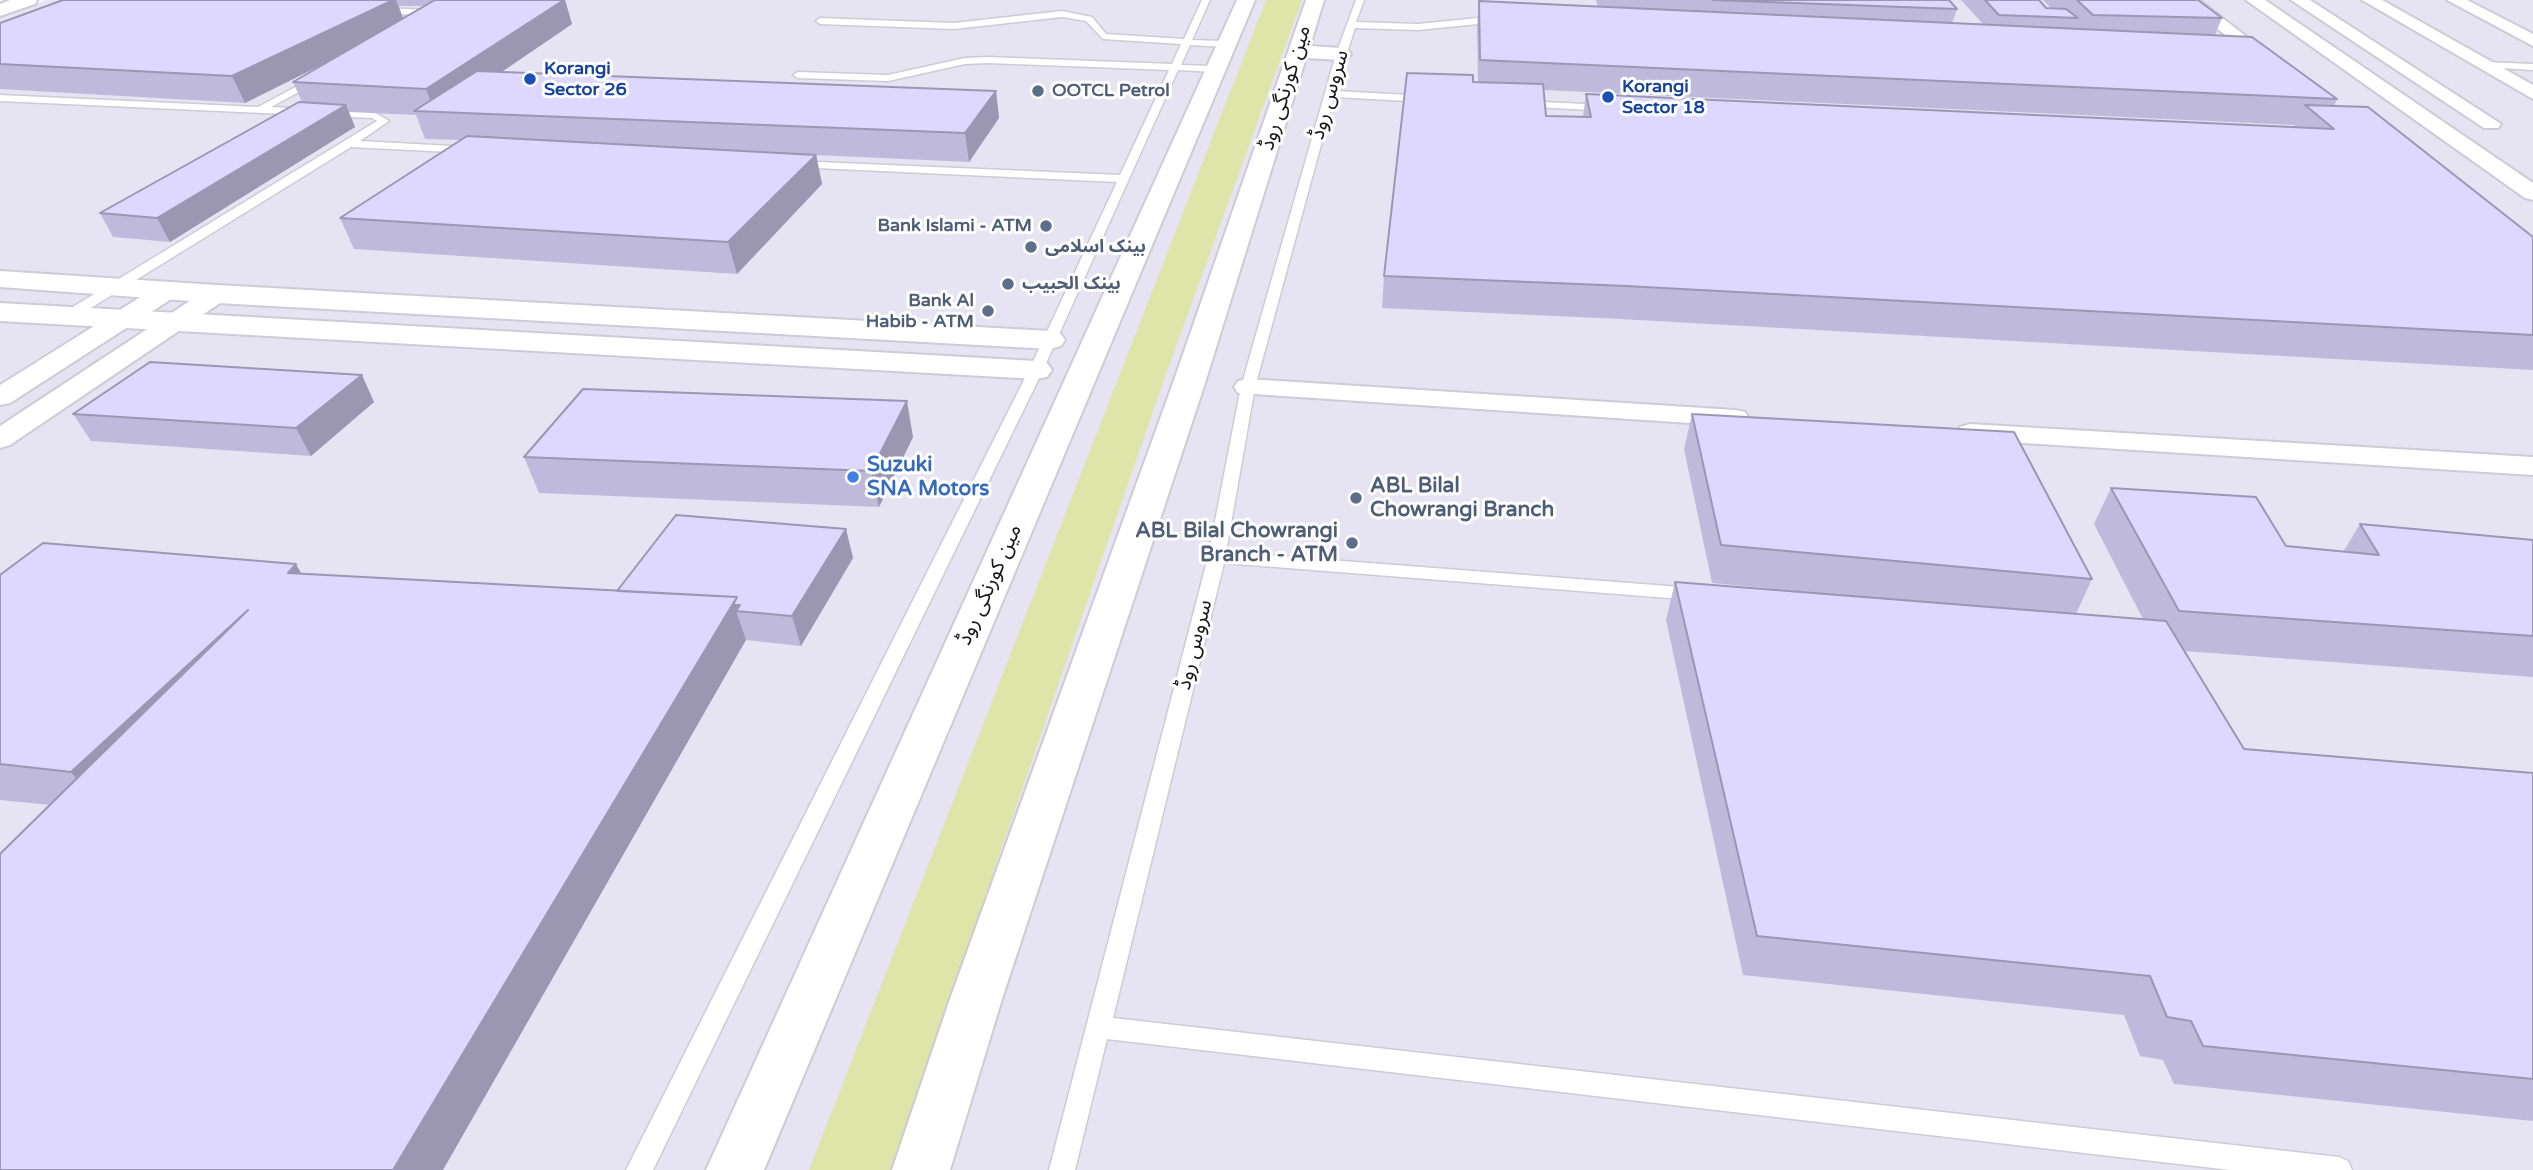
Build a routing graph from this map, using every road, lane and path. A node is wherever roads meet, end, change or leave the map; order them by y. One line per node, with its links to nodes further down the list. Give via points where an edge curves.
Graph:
1 (1206, 0): 22 (lane)
2 (1246, 0): 22 (main road, مین کورنگی روڈ)
3 (1315, 0): 26 (main road, مین کورنگی روڈ)
4 (1360, 0): 18 (lane, سروس روڈ)
5 (2189, 0): 30 (street)
6 (2254, 0): 23 (street)
7 (2299, 0): 24 (street)
8 (2371, 0): 25 (street)
9 (2463, 4): 12 (street); 21 (street)
10 (450, 6): 15 (lane)
11 (33, 8): 13 (main road); 20 (main road)
12 (2511, 9)
13 (1, 10)
14 (370, 10): 15 (lane)
15 (438, 13): 19 (lane)
16 (820, 21): 22 (lane, via 954,26 1062,14 1089,19 1103,36)
17 (1516, 22): 18 (lane)
18 (1352, 25): 26 (lane, سروس روڈ)
19 (414, 26)
20 (0, 30)
21 (2533, 41)
22 (1209, 52): 28 (lane); 28 (lane); 64 (main road, مین کورنگی روڈ)
23 (2340, 59): 24 (street); 43 (street)
24 (2394, 61): 38 (street)
25 (2485, 65): 27 (lane); 32 (street)
26 (1323, 66): 34 (lane); 54 (lane, سروس روڈ); 65 (main road, مین کورنگی روڈ, via 1189,383)
27 (2533, 67)
28 (1176, 68): 31 (lane, via 988,60 888,78); 42 (lane)
29 (331, 71): 37 (lane)
30 (2284, 72)
31 (798, 75)
32 (2533, 93)
33 (0, 98): 37 (lane)
34 (1440, 100)
35 (1509, 103): 36 (lane)
36 (1620, 108)
37 (259, 110): 39 (lane, via 382,117 384,121)
38 (2491, 124)
39 (349, 144): 40 (lane); 45 (lane)
40 (487, 150)
41 (778, 163): 42 (lane)
42 (1124, 179): 52 (lane)
43 (2533, 193)
44 (0, 279): 45 (main road)
45 (113, 287): 46 (main road); 49 (lane)
46 (167, 291): 47 (main road); 50 (street)
47 (217, 294): 51 (street); 52 (main road)
48 (0, 312): 49 (main road)
49 (68, 316): 50 (main road)
50 (122, 320): 51 (main road); 55 (street)
51 (175, 323): 53 (main road); 57 (street)
52 (1050, 340): 53 (lane)
53 (1036, 370): 63 (lane)
54 (1248, 387): 56 (street); 60 (lane, سروس روڈ)
55 (0, 397)
56 (1756, 419)
57 (0, 439)
58 (1962, 440): 59 (street)
59 (2533, 466)
60 (1217, 557): 61 (lane); 62 (lane, سروس روڈ)
61 (1716, 596)
62 (1100, 1027): 66 (lane, سروس روڈ); 67 (lane)
63 (639, 1170)
64 (735, 1170)
65 (921, 1170)
66 (1062, 1170)
67 (2339, 1170)

